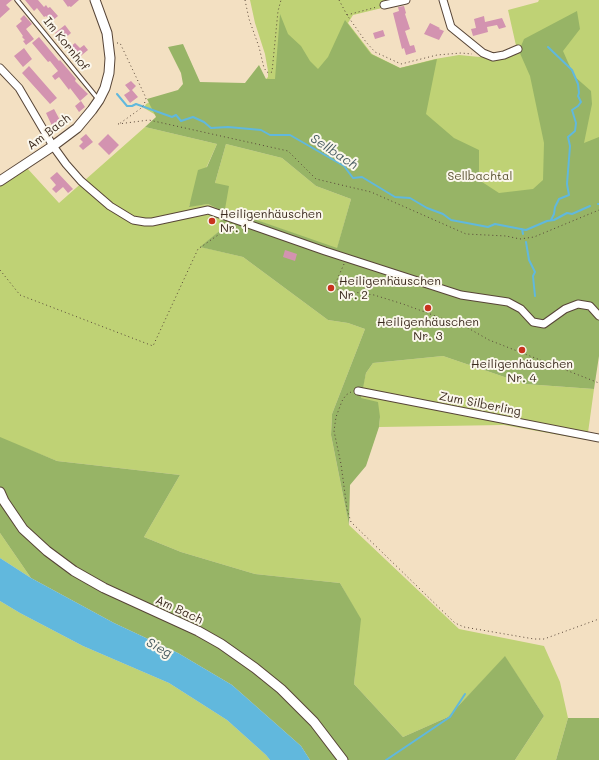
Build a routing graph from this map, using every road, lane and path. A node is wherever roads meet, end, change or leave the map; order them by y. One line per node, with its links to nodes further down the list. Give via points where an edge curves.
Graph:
1 (17, 0): 14 (lane, Im Kornhof)
2 (95, 0): 10 (street, Am Bach)
3 (245, 0): 4 (path, via 264,68 269,73 272,72)
4 (281, 0)
5 (339, 0): 9 (path)
6 (406, 0): 8 (street)
7 (443, 0): 12 (street, via 451,27)
8 (384, 5): 9 (path)
9 (347, 15): 12 (path, via 376,52 401,64 437,55)
10 (108, 43): 14 (street, Am Bach, via 110,73); 17 (path, via 120,42 146,98 140,109 118,124 149,120 288,151 316,179 371,192 466,234 506,236 520,240 534,237)
11 (518, 49): 12 (street, via 493,57)
12 (483, 53)
13 (0, 68): 15 (street, via 19,88)
14 (99, 100): 15 (street, Am Bach, via 77,128)
15 (53, 146): 16 (street, Am Bach); 18 (street, via 81,180 110,206 133,220 152,222 208,210)
16 (0, 181)
17 (599, 210)
18 (238, 222): 19 (street); 20 (path, via 198,249 154,346 20,295)
19 (346, 258): 21 (street, via 461,295 508,302 521,309 534,322 544,324 565,309 578,304 590,306); 22 (path, via 333,289 374,295 403,304 468,328 489,340)
20 (0, 270)
21 (599, 316)
22 (599, 383)
23 (358, 391): 24 (street, Zum Silberling); 26 (path, via 351,391 346,395 336,417 334,431 347,509 351,522 407,577 456,623 464,627 544,639)
24 (599, 438)
25 (0, 492): 27 (street, Am Bach, via 23,529 74,571 104,588 198,631 255,668 281,689 314,722)
26 (599, 619)
27 (343, 760)

